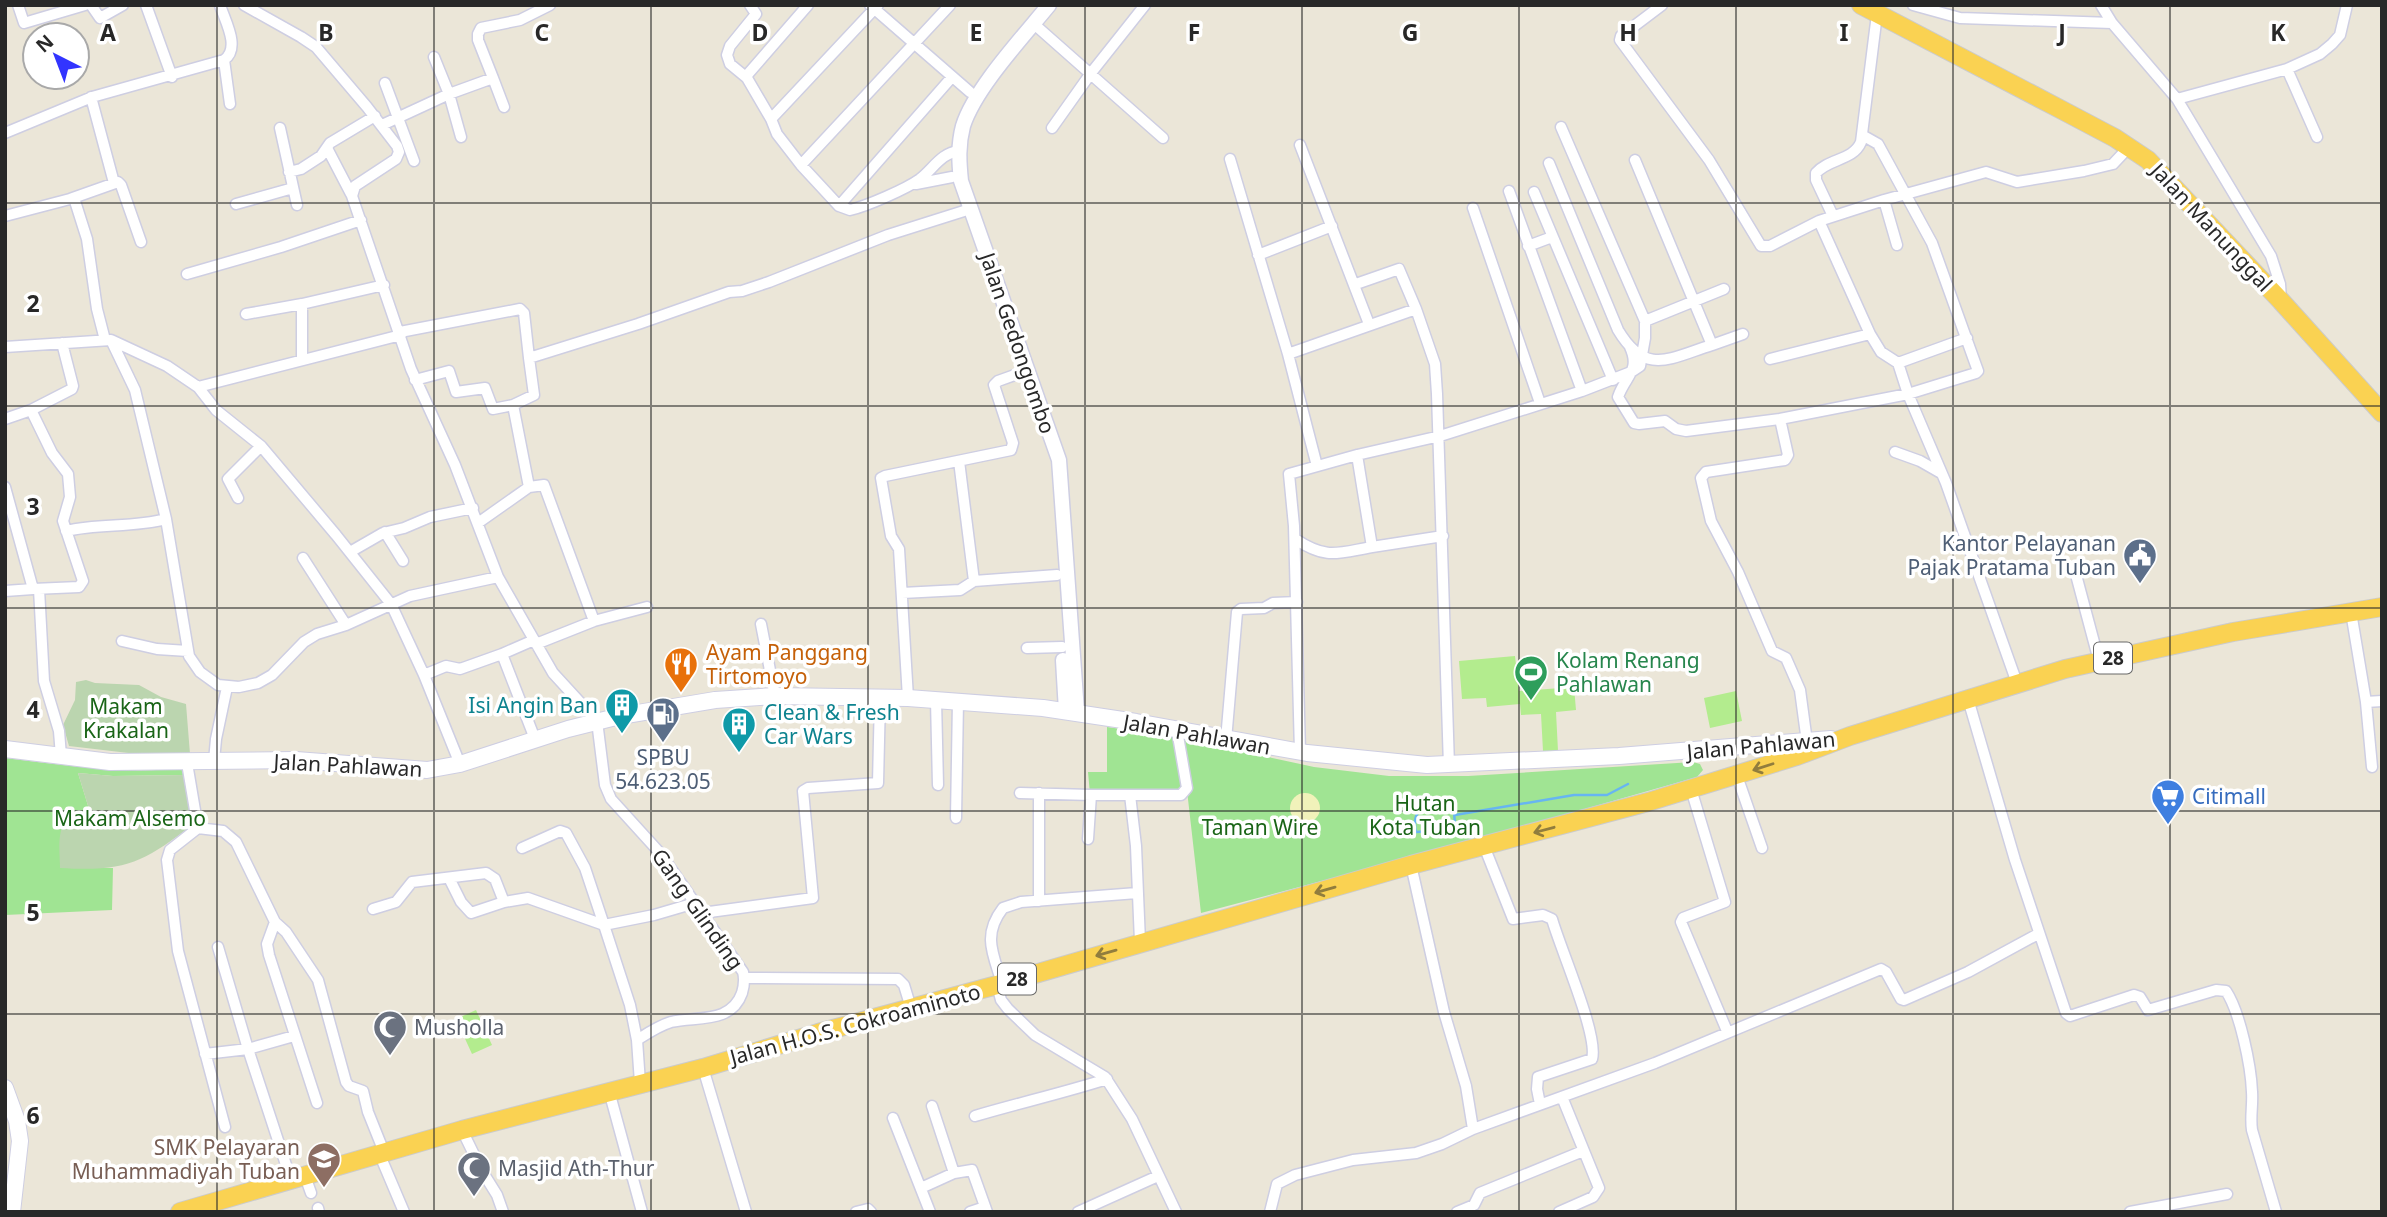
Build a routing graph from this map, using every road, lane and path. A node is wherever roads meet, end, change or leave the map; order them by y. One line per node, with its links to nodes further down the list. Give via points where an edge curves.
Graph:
1 (18, 5): 2 (street, via 24,23)
2 (85, 5)
3 (91, 5): 4 (street, via 100,18)
4 (123, 5)
5 (146, 5): 28 (street)
6 (220, 5): 25 (street, via 232,43 231,54)
7 (244, 5): 41 (street, via 311,43)
8 (550, 5): 30 (street, via 520,20 481,28 478,40)
9 (750, 5): 31 (street, via 756,14 727,55 730,64)
10 (807, 5): 31 (street)
11 (950, 5): 23 (street)
12 (1038, 5): 33 (street, Jalan Gedongombo)
13 (1049, 5): 22 (street, Jalan Gedongombo)
14 (1145, 5): 27 (street)
15 (1662, 5): 78 (street, via 1620,40 1709,160 1761,246 1770,246)
16 (1913, 5): 21 (street, via 1960,18)
17 (2101, 5): 21 (street)
18 (2347, 5): 26 (street, via 2340,35 2332,44)
19 (874, 7): 23 (street); 40 (street)
20 (1869, 9): 46 (street); 51 (highway, Jalan Manunggal)
21 (2112, 23): 36 (street)
22 (1034, 24): 27 (street); 53 (street, Jalan Gedongombo, via 973,104)
23 (915, 44): 29 (street); 58 (street)
24 (434, 57): 34 (street)
25 (224, 60): 28 (street); 37 (street)
26 (2287, 69): 36 (street); 47 (street)
27 (1091, 73): 44 (street); 49 (street)
28 (172, 76): 35 (street)
29 (952, 77): 33 (street); 72 (street)
30 (493, 78): 34 (street); 38 (street)
31 (747, 78): 40 (street)
32 (386, 83): 39 (street)
33 (970, 92): 53 (street, Jalan Gedongombo, via 956,123)
34 (449, 94): 39 (street); 48 (street)
35 (91, 97): 45 (street); 61 (street)
36 (2177, 99): 90 (street, via 2271,256)
37 (230, 104)
38 (503, 107)
39 (398, 117): 41 (street); 56 (street)
40 (771, 119): 58 (street)
41 (379, 121): 52 (street, via 338,138); 66 (street, via 397,146 398,156 355,186)
42 (1561, 127): 94 (street)
43 (279, 128): 59 (street)
44 (1052, 128)
45 (5, 133)
46 (1862, 135): 67 (street, via 1877,142); 76 (street, via 1854,153 1825,164 1816,173)
47 (2317, 137)
48 (461, 138)
49 (1163, 138)
50 (1300, 145): 79 (street)
51 (2129, 147): 67 (street, via 2113,164 2017,181 1986,172); 90 (highway, Jalan Manunggal, via 2159,170)
52 (327, 148): 59 (street, via 301,169); 66 (street)
53 (955, 151): 60 (street, Jalan Gedongombo); 62 (street); 122 (street, Jalan Gedongombo)
54 (1230, 159): 84 (street)
55 (1635, 160): 89 (street)
56 (414, 161)
57 (1549, 163): 104 (street, via 1618,330)
58 (801, 165): 72 (street)
59 (289, 172): 63 (street)
60 (952, 177): 62 (street); 74 (street, Jalan Gedongombo)
61 (114, 183): 68 (street); 81 (street, via 121,185)
62 (909, 185): 72 (street, via 854,209)
63 (293, 188): 70 (street); 71 (street)
64 (1509, 191): 83 (street)
65 (1534, 192): 80 (street)
66 (351, 194): 77 (street)
67 (1907, 194): 69 (street); 99 (street, via 1932,243)
68 (74, 198): 75 (street); 100 (street)
69 (1884, 200): 76 (street); 82 (street)
70 (236, 204)
71 (297, 205)
72 (839, 206)
73 (1473, 208): 118 (street)
74 (964, 211): 107 (street, via 769,282); 112 (street, Jalan Gedongombo)
75 (5, 216)
76 (1833, 216): 78 (street)
77 (361, 220): 85 (street); 87 (street)
78 (1819, 221): 98 (street)
79 (1332, 226): 84 (street); 86 (street)
80 (1552, 237): 83 (street); 114 (street)
81 (141, 242)
82 (1897, 245)
83 (1528, 246): 116 (street)
84 (1258, 255): 105 (street)
85 (187, 274)
86 (1356, 284): 92 (street, via 1399,270); 95 (street)
87 (384, 285): 91 (street); 96 (street)
88 (1724, 289): 89 (street)
89 (1695, 300): 94 (street); 102 (street)
90 (2281, 301): 121 (highway, Jalan Manunggal)
91 (302, 304): 93 (street); 108 (street)
92 (1416, 309): 95 (street); 125 (street, via 1435,364)
93 (246, 314)
94 (1645, 321): 106 (street)
95 (1369, 324): 105 (street)
96 (400, 334): 107 (street, via 520,309); 108 (street); 113 (street)
97 (1743, 334): 102 (street)
98 (1870, 334): 109 (street); 110 (street, via 1881,352)
99 (1967, 338): 110 (street); 117 (street, via 1978,372)
100 (108, 340): 101 (street); 115 (street, via 167,366); 136 (street, via 135,390)
101 (62, 342): 103 (street); 120 (street, via 73,387)
102 (1712, 345): 106 (street, via 1665,361)
103 (5, 347)
104 (1630, 347): 106 (street); 111 (street, via 1635,363)
105 (1288, 354): 130 (street)
106 (1642, 357): 111 (street)
107 (529, 358): 119 (street, via 534,395)
108 (302, 359): 115 (street)
109 (1770, 359)
110 (1898, 363): 117 (street)
111 (1631, 372): 114 (street); 124 (street, via 1618,400 1639,424 1665,421 1686,430)
112 (1020, 373): 122 (street, Jalan Gedongombo); 129 (street, via 994,385 1012,448)
113 (415, 380): 119 (street, via 449,371 456,391 484,387 493,409); 135 (street)
114 (1613, 380): 116 (street)
115 (198, 387): 126 (street, via 216,410)
116 (1582, 391): 118 (street)
117 (1908, 394): 124 (street); 131 (street)
118 (1541, 403): 125 (street)
119 (513, 405): 132 (street)
120 (31, 410): 123 (street); 138 (street, via 68,474 70,497 62,521)
121 (2382, 413)
122 (1039, 416): 147 (street, Jalan Gedongombo, via 1053,474); 183 (street, Jalan Gedongombo, via 1061,473)
123 (5, 419)
124 (1780, 419): 189 (street, via 1788,455 1785,460 1706,472 1701,478 1711,520 1772,651 1786,658 1800,690)
125 (1440, 436): 128 (street); 140 (street)
126 (261, 446): 134 (street, via 228,479); 143 (street)
127 (1895, 452): 131 (street)
128 (1357, 455): 130 (street); 142 (street)
129 (959, 461): 149 (street); 152 (street, via 881,478 891,536 899,549)
130 (1317, 466): 141 (street, via 1288,475)
131 (1941, 474): 169 (street)
132 (529, 488): 137 (street); 158 (street, via 541,484 547,489)
133 (6, 491): 150 (street)
134 (239, 498)
135 (473, 508): 137 (street); 139 (street)
136 (166, 519): 138 (street); 165 (street)
137 (478, 523): 148 (street)
138 (66, 531): 150 (street, via 83,584)
139 (385, 532): 143 (street); 145 (street)
140 (1443, 536): 142 (street); 196 (street)
141 (1295, 539): 142 (street, via 1329,555); 153 (street)
142 (1372, 547)
143 (350, 552): 154 (street)
144 (303, 558): 160 (street)
145 (402, 561)
146 (2075, 571): 167 (street)
147 (1057, 575): 149 (street); 163 (street, Jalan Gedongombo)
148 (498, 577): 154 (street); 162 (street)
149 (974, 582): 152 (street, via 960,590)
150 (36, 589): 151 (street); 192 (street, via 44,681 60,731)
151 (5, 591)
152 (902, 593): 177 (street)
153 (1297, 602): 170 (street, via 1237,612); 173 (street)
154 (391, 604): 160 (street); 168 (street)
155 (646, 607): 158 (street)
156 (2382, 607): 157 (highway, Jalan Pahlawan / 28)
157 (2351, 612): 167 (highway, Jalan Pahlawan / 28); 182 (street)
158 (594, 621): 162 (street)
159 (761, 624): 175 (street)
160 (346, 625): 172 (street, via 309,638 264,680)
161 (122, 641): 165 (street)
162 (535, 642): 166 (street); 184 (street, via 557,679)
163 (1062, 647): 164 (street); 183 (street, Jalan Gedongombo)
164 (1027, 648)
165 (188, 651): 172 (street, via 200,672)
166 (502, 654): 168 (street); 187 (street)
167 (2099, 661): 169 (highway, Jalan Pahlawan / 28)
168 (424, 675): 195 (street)
169 (2017, 683): 178 (highway, Jalan Pahlawan / 28)
170 (1231, 685): 171 (street); 188 (street)
171 (1243, 685)
172 (228, 687): 193 (street)
173 (1299, 687): 174 (street); 191 (street)
174 (1286, 688)
175 (775, 695): 176 (main road, Jalan Pahlawan); 184 (main road, Jalan Pahlawan, via 715,700)
176 (880, 698): 177 (main road, Jalan Pahlawan); 218 (street, via 878,784 803,791 813,898)
177 (908, 698): 179 (main road, Jalan Pahlawan)
178 (1968, 699): 186 (highway, Jalan Pahlawan / 28); 221 (street)
179 (936, 700): 180 (main road, Jalan Pahlawan); 199 (street)
180 (958, 701): 183 (main road, Jalan Pahlawan); 205 (street)
181 (2382, 701): 182 (street)
182 (2367, 702): 197 (street)
183 (1071, 712): 185 (main road, Jalan Pahlawan)
184 (597, 721): 187 (main road, Jalan Pahlawan); 216 (street, Gang Glinding, via 608,793)
185 (1177, 730): 188 (main road, Jalan Pahlawan); 204 (street, via 1186,790 1176,795)
186 (1850, 736): 189 (main road, Jalan Pahlawan); 198 (highway, Jalan H.O.S. Cokroaminoto / 28, one-way to 198)
187 (535, 739): 195 (main road, Jalan Pahlawan)
188 (1226, 740): 191 (main road, Jalan Pahlawan)
189 (1807, 742): 196 (main road, Jalan Pahlawan)
190 (5, 749): 192 (main road, Jalan Pahlawan)
191 (1300, 752): 196 (main road, Jalan Pahlawan)
192 (61, 756): 194 (main road, Jalan Pahlawan)
193 (214, 761): 194 (main road, Jalan Pahlawan); 195 (main road, Jalan Pahlawan, via 296,760 418,770)
194 (187, 763): 206 (street)
195 (460, 764)
196 (1449, 766)
197 (2372, 767)
198 (1737, 776): 200 (highway, Jalan H.O.S. Cokroaminoto / 28); 210 (street)
199 (938, 785)
200 (1691, 789): 208 (highway, Jalan H.O.S. Cokroaminoto / 28, one-way to 208); 227 (street, via 1725,902 1681,922)
201 (1020, 793): 202 (street)
202 (1039, 793): 203 (street); 214 (street)
203 (1091, 795): 204 (street); 207 (street)
204 (1130, 795): 213 (street)
205 (956, 818)
206 (198, 828): 219 (street, via 223,831 236,842); 231 (street, via 170,850 167,860 178,951)
207 (1088, 839)
208 (1484, 846): 211 (highway, Jalan H.O.S. Cokroaminoto / 28); 239 (street, via 1513,919 1547,915 1552,919 1584,1009 1592,1059 1538,1077)
209 (522, 848): 220 (street, via 559,831 566,833 585,868)
210 (1762, 848)
211 (1412, 865): 222 (highway, Jalan H.O.S. Cokroaminoto / 28, one-way to 222); 244 (street)
212 (449, 878): 215 (street, via 489,874); 215 (street, via 471,913); 217 (street, via 412,882 396,902)
213 (1137, 893): 214 (street); 222 (street)
214 (1039, 901): 225 (street, via 1011,903 992,925 989,939)
215 (504, 902): 220 (street, via 528,898)
216 (695, 902): 218 (street, Gang Glinding); 220 (street)
217 (373, 909)
218 (702, 913): 224 (street, Gang Glinding)
219 (275, 922): 228 (street, via 267,944); 247 (street, via 318,980 346,1082 363,1091)
220 (604, 925): 229 (street)
221 (2038, 934): 227 (street, via 1905,1000 1881,969); 270 (street, via 2070,1016 2134,995 2148,1010 2227,990 2249,1067 2252,1130)
222 (1140, 943): 225 (highway, Jalan H.O.S. Cokroaminoto / 28, one-way to 225)
223 (218, 947): 230 (street)
224 (745, 978): 226 (street, via 898,979); 229 (street, Gang Glinding, via 740,998 724,1015 660,1026)
225 (1000, 984): 226 (highway, Jalan H.O.S. Cokroaminoto / 28); 233 (street, via 1008,1009 1035,1035)
226 (911, 1008): 232 (highway, Jalan H.O.S. Cokroaminoto / 28)
227 (1727, 1031): 237 (street)
228 (294, 1036): 230 (street); 238 (street)
229 (637, 1040): 234 (street)
230 (248, 1049): 231 (street); 250 (street)
231 (205, 1054): 243 (street)
232 (703, 1068): 234 (highway, Jalan H.O.S. Cokroaminoto / 28); 259 (street)
233 (1107, 1079): 241 (street); 249 (street, via 1132,1119)
234 (640, 1083): 236 (highway, Jalan H.O.S. Cokroaminoto / 28)
235 (5, 1087): 254 (main road, via 20,1141)
236 (609, 1091): 245 (highway, Jalan H.O.S. Cokroaminoto / 28); 258 (street)
237 (1562, 1097): 239 (street); 246 (street)
238 (317, 1103)
239 (1540, 1104): 244 (street)
240 (932, 1105): 248 (street)
241 (975, 1116)
242 (893, 1118): 251 (street)
243 (225, 1126)
244 (1473, 1129): 266 (street, via 1416,1153 1353,1160 1295,1175 1277,1184)
245 (462, 1130): 247 (highway, Jalan H.O.S. Cokroaminoto / 28); 257 (street)
246 (1583, 1151): 267 (street, via 1480,1193 1474,1205); 268 (street, via 1598,1192)
247 (381, 1153): 250 (highway, Jalan H.O.S. Cokroaminoto / 28); 256 (street)
248 (954, 1173): 251 (street); 253 (street, via 972,1170)
249 (1158, 1176): 264 (street); 265 (street)
250 (302, 1183): 255 (highway, Jalan H.O.S. Cokroaminoto / 28)
251 (921, 1188): 262 (street)
252 (2227, 1194): 269 (street)
253 (986, 1209): 263 (street)
254 (12, 1212)
255 (180, 1212)
256 (404, 1212)
257 (503, 1212)
258 (642, 1212)
259 (746, 1212)
260 (856, 1212): 261 (street)
261 (871, 1212)
262 (930, 1212)
263 (970, 1212)
264 (1079, 1212)
265 (1177, 1212)
266 (1270, 1212)
267 (1457, 1212)
268 (1559, 1212)
269 (2130, 1212)
270 (2276, 1212)

